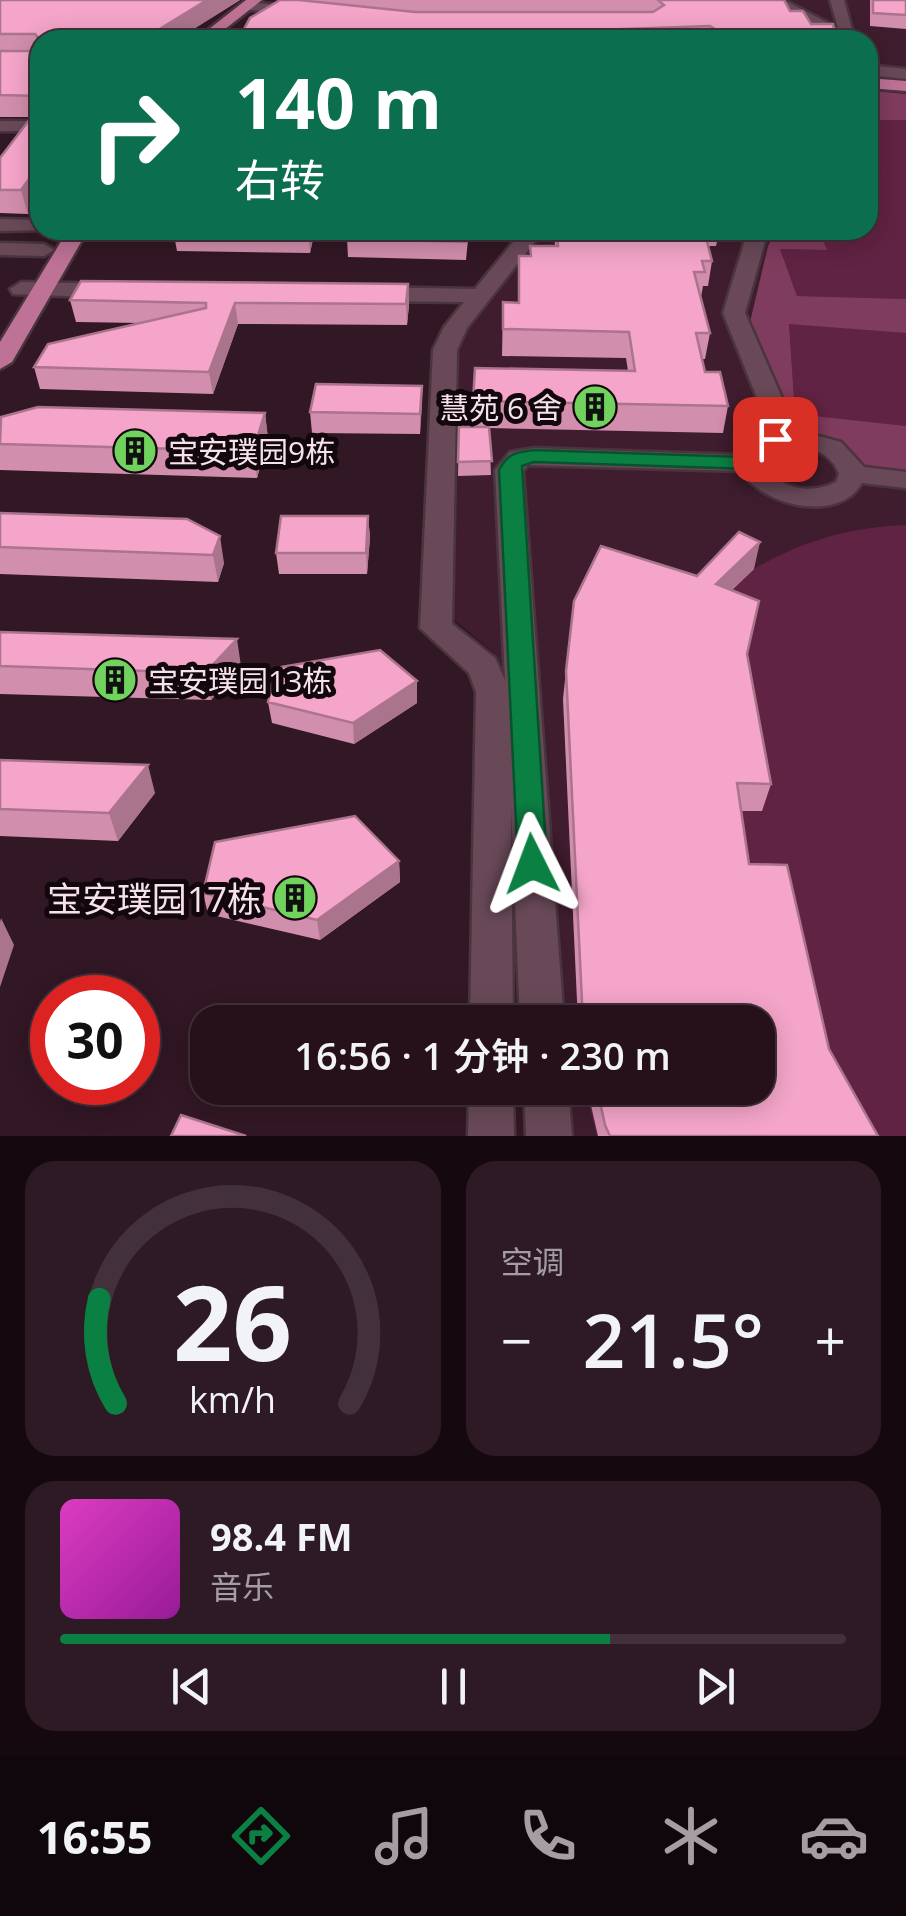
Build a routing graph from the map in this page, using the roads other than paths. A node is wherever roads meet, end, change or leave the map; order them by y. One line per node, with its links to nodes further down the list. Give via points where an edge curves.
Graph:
1 (774, 0): 7 (street)
2 (837, 0): 8 (street)
3 (257, 3): 4 (street); 5 (main road); 6 (main road)
4 (331, 15)
5 (217, 30)
6 (229, 30)
7 (830, 30)
8 (845, 30)
9 (878, 80): 10 (street)
10 (906, 83)
11 (0, 126): 12 (street)
12 (30, 126)
13 (0, 225): 14 (street)
14 (30, 226)
15 (50, 240): 20 (main road)
16 (70, 240): 21 (main road)
17 (526, 240): 24 (street)
18 (755, 240): 27 (street, via 734,313)
19 (0, 249): 20 (street)
20 (44, 250): 21 (main road)
21 (31, 290): 22 (street); 25 (main road); 26 (main road)
22 (142, 291)
23 (341, 294): 24 (street)
24 (480, 296): 31 (street, via 444,350 436,628 483,666 493,692)
25 (0, 322)
26 (0, 362)
27 (786, 438): 28 (street, via 758,446); 29 (street, via 831,447)
28 (750, 463): 29 (street, via 767,485 804,498 839,493); 32 (street, via 534,456 519,458 509,470)
29 (853, 474): 30 (street)
30 (906, 480)
31 (491, 1005)
32 (541, 1005)
33 (491, 1105): 35 (street)
34 (547, 1105): 36 (street)
35 (491, 1136)
36 (549, 1136)

